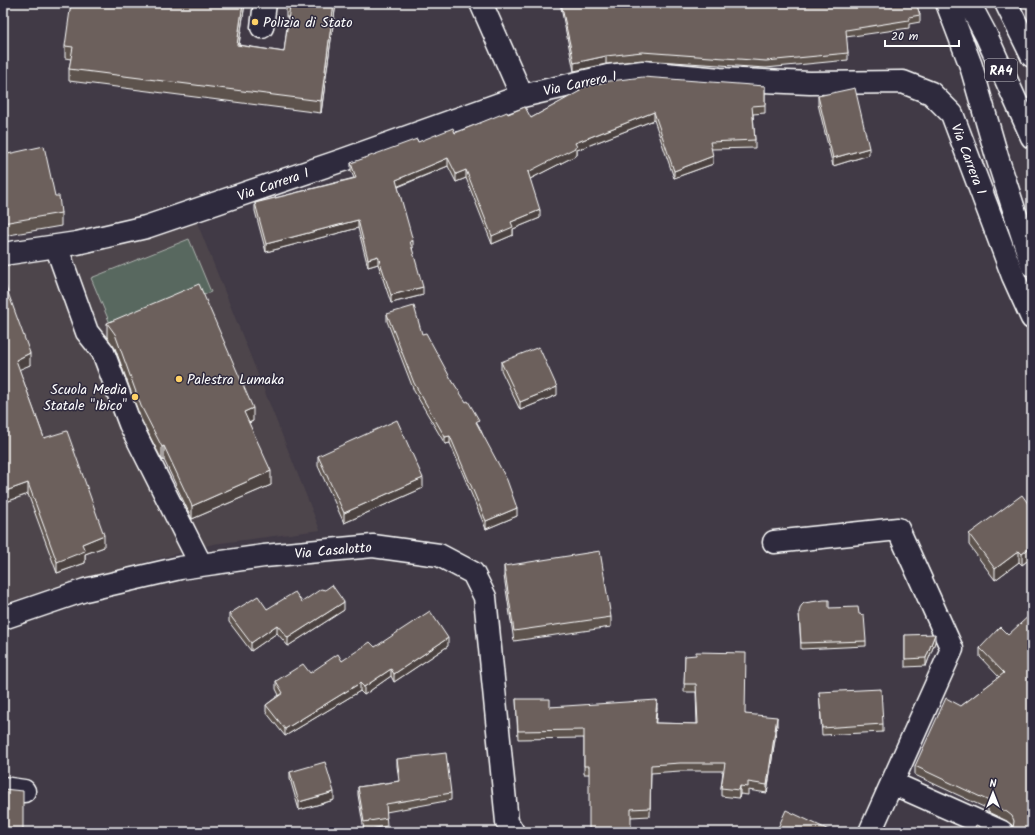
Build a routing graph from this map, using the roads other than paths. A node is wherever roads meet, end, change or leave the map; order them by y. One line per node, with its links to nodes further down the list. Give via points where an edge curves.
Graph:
1 (265, 3): 6 (main road)
2 (481, 3): 8 (main road)
3 (947, 3): 12 (main road, via 971,66)
4 (969, 3): 9 (main road, RA4)
5 (1006, 3): 7 (main road, RA4)
6 (262, 27)
7 (1032, 56)
8 (522, 96): 10 (main road, Via Carrera I, via 146,227 77,243); 13 (main road, Via Carrera I, via 608,76 643,72 810,83 903,82 931,93 952,114 1012,276)
9 (1032, 137)
10 (3, 254)
11 (59, 254): 15 (main road, via 87,332 103,352 130,424)
12 (1032, 265)
13 (1032, 318)
14 (774, 542): 17 (main road, via 898,530 952,648)
15 (201, 565): 16 (main road, Via Casalotto, via 85,590); 18 (main road, Via Casalotto, via 264,556 373,546 439,555 473,573 485,597 506,822)
16 (3, 618)
17 (892, 783): 19 (main road); 20 (main road)
18 (513, 832)
19 (870, 832)
20 (1002, 832)

